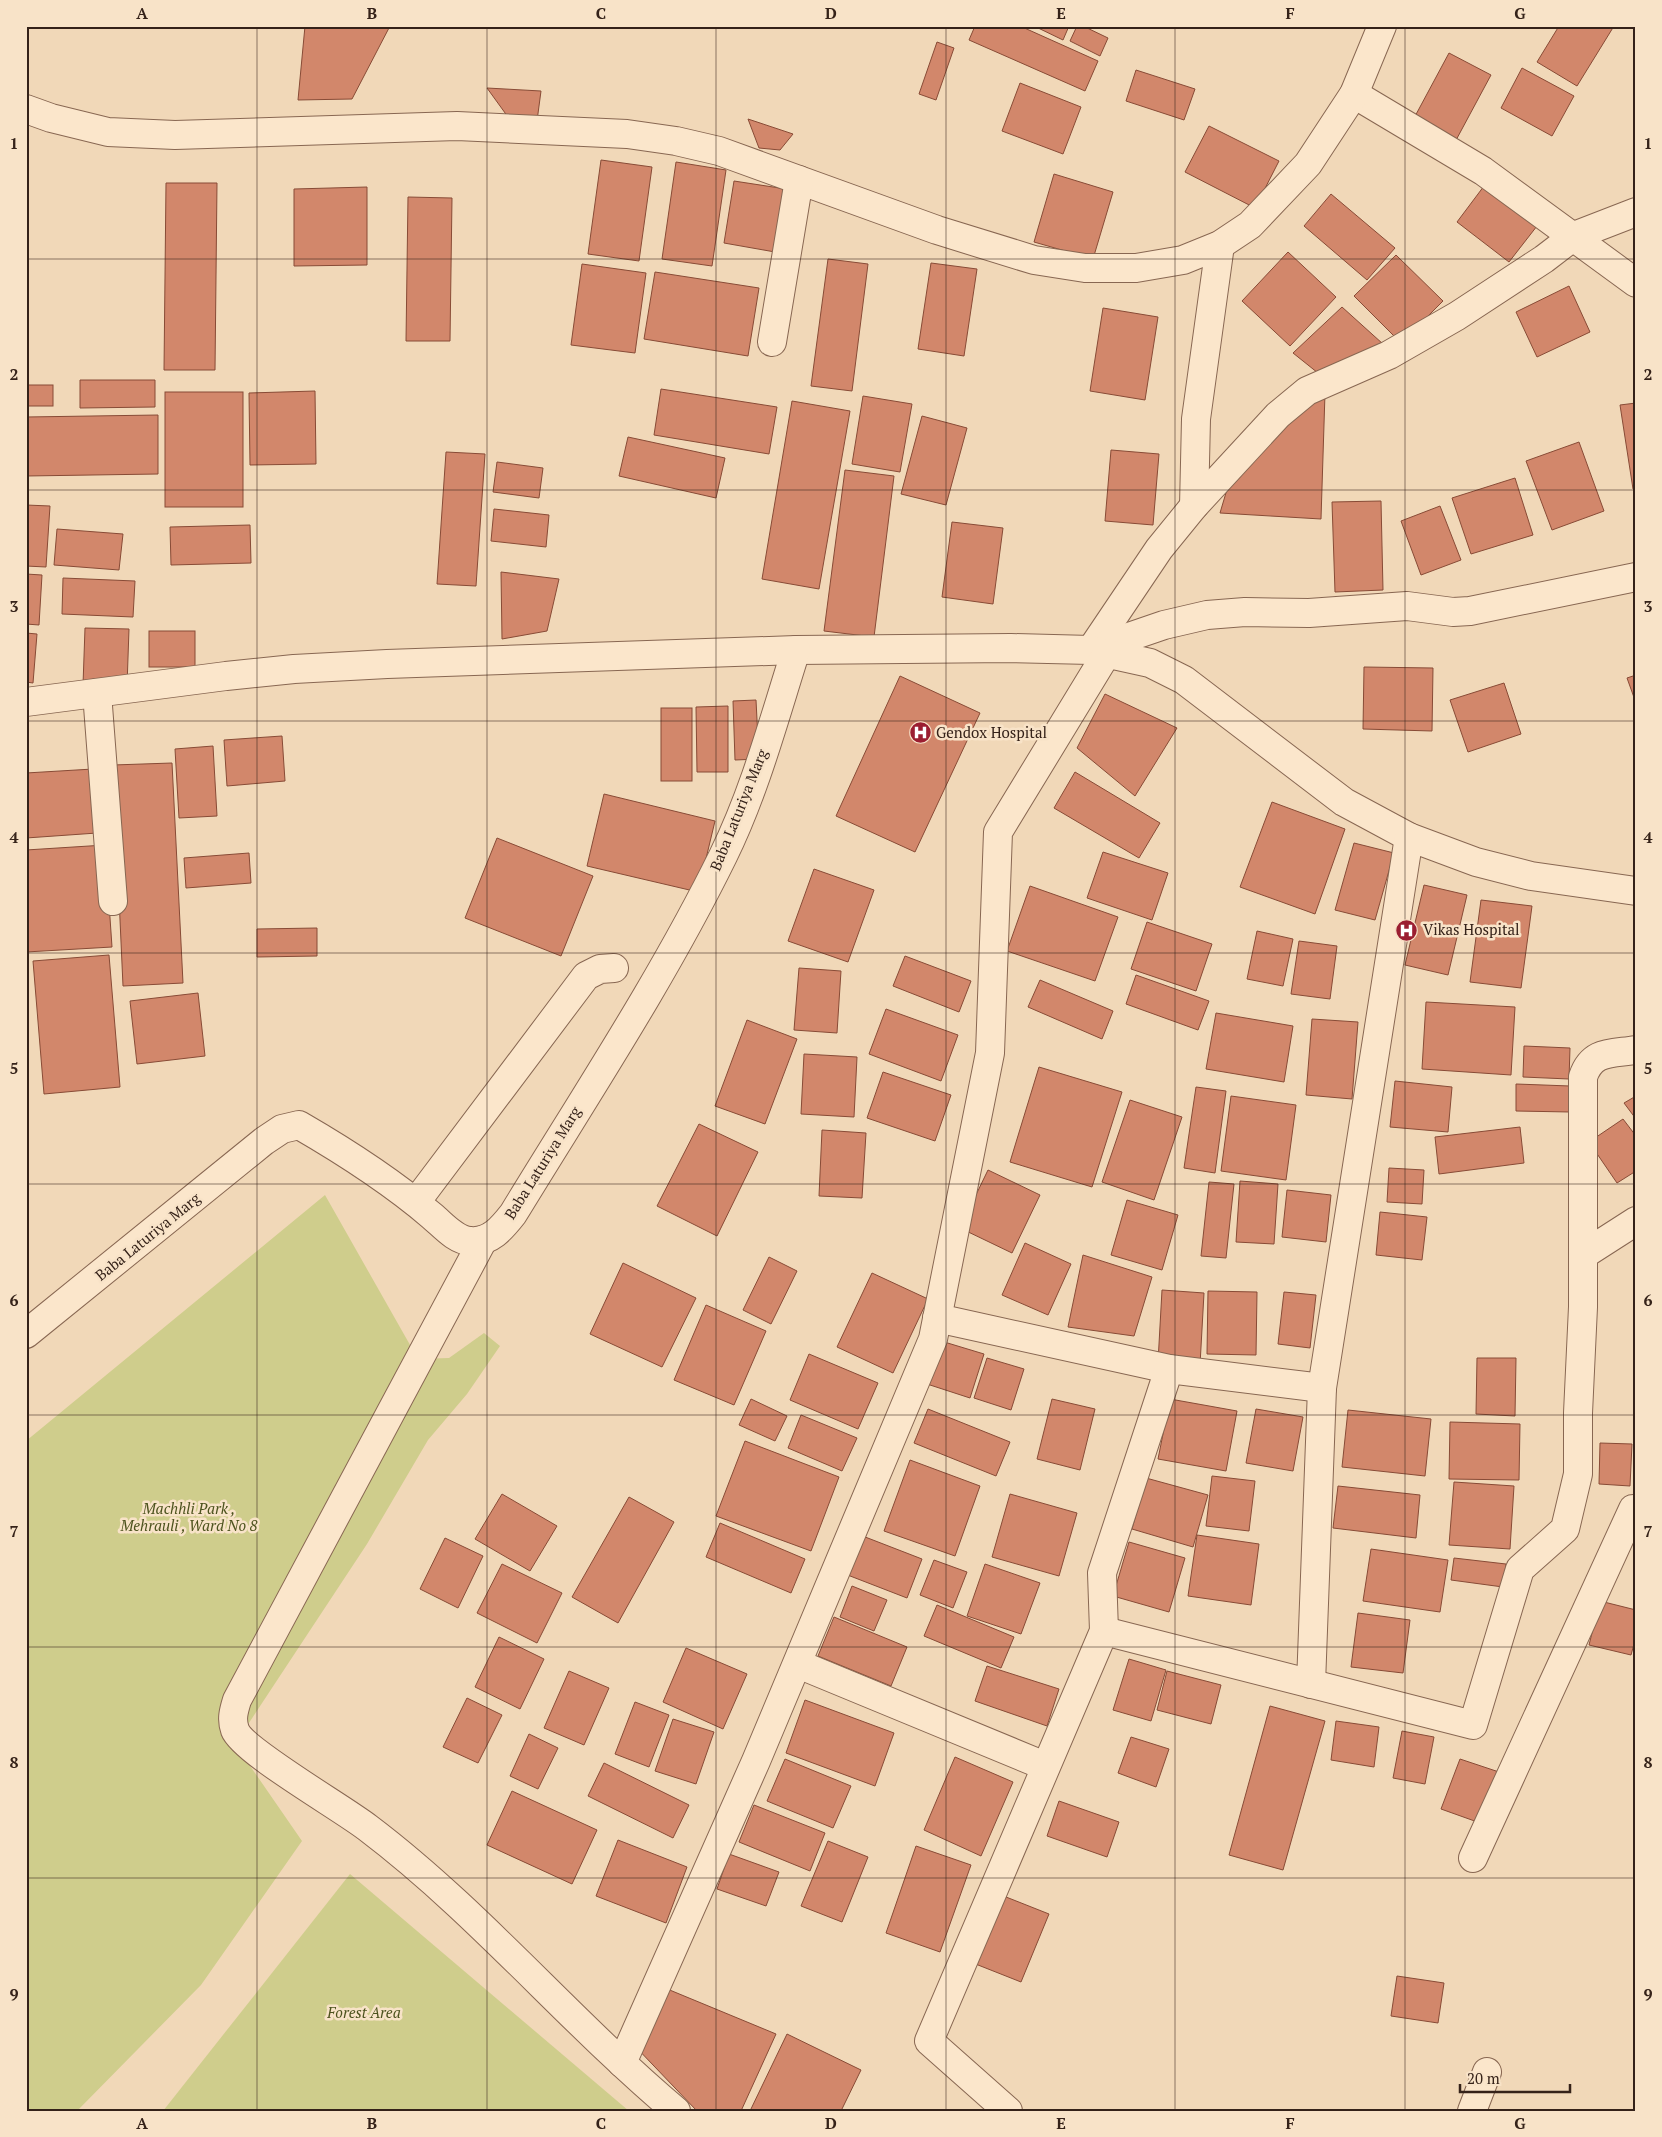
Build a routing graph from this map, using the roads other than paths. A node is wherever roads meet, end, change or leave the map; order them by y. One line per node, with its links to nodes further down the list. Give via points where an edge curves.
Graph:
1 (1382, 26): 2 (street)
2 (1354, 94): 6 (street, via 1483,172); 7 (street, via 1308,164 1250,225)
3 (26, 109): 4 (street, via 108,132 175,135 457,126 627,134 719,151)
4 (799, 180): 7 (street, via 937,230 1034,260 1085,268 1136,268 1183,260); 9 (street)
5 (1636, 212): 6 (street)
6 (1574, 236): 8 (street); 10 (street, via 1457,316 1389,355 1307,391 1278,415)
7 (1220, 245): 10 (street, via 1196,419)
8 (1636, 283)
9 (772, 342)
10 (1194, 506): 13 (street, via 1159,549)
11 (1636, 577): 13 (street, via 1470,611 1406,606 1309,613 1207,615 1164,625)
12 (796, 650): 13 (street, via 1011,648); 14 (street, via 294,669); 23 (street, Baba Laturiya Marg, via 755,779 724,855 646,996 518,1205 499,1231)
13 (1099, 652): 16 (street, via 1150,663 1184,680 1344,802); 25 (street, via 998,832 990,1053)
14 (97, 692): 15 (street); 18 (street)
15 (26, 702)
16 (1409, 837): 17 (street, via 1476,862 1532,876); 28 (street)
17 (1636, 891)
18 (113, 901)
19 (614, 968): 21 (street, via 600,969 586,976)
20 (1636, 1050): 24 (street, via 1597,1056 1587,1064 1583,1077)
21 (416, 1202): 23 (street, Baba Laturiya Marg, via 456,1236 469,1241); 26 (street, Baba Laturiya Marg, via 299,1125 282,1129)
22 (1636, 1221): 24 (street)
23 (483, 1240): 35 (street, via 232,1714 235,1730 247,1744 410,1860)
24 (1583, 1255): 32 (street, via 1578,1474 1565,1529 1520,1569 1472,1725)
25 (937, 1318): 27 (street); 31 (street, via 933,1338)
26 (26, 1334)
27 (1168, 1369): 28 (street); 30 (street, via 1102,1573)
28 (1322, 1388): 32 (street)
29 (1636, 1510): 34 (street, via 1633,1509)
30 (1104, 1631): 32 (street); 33 (street)
31 (798, 1664): 33 (street); 35 (street)
32 (1311, 1684)
33 (1045, 1766): 38 (street, via 929,2041)
34 (1472, 1858)
35 (622, 2063): 37 (street)
36 (1486, 2072): 39 (street)
37 (676, 2111)
38 (1008, 2111)
39 (1472, 2111)

